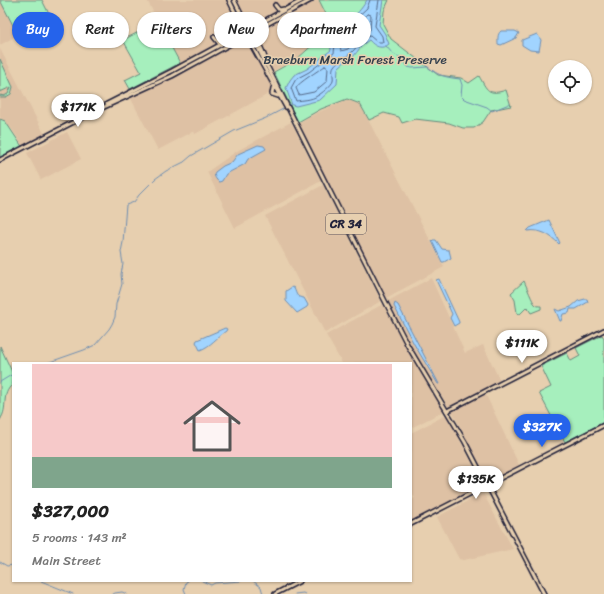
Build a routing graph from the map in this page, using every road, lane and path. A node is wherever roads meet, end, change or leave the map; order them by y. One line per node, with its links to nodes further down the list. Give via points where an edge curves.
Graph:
1 (230, 0): 6 (main road)
2 (234, 0): 7 (main road, CR 34)
3 (303, 0): 5 (main road, via 282,10); 8 (main road)
4 (311, 0): 9 (main road)
5 (275, 5)
6 (236, 12)
7 (240, 12)
8 (269, 19)
9 (269, 23)
10 (214, 48): 17 (main road)
11 (223, 48): 17 (main road, via 172,76)
12 (253, 48): 16 (main road, CR 34, via 274,90 272,94 279,96)
13 (258, 48): 15 (main road, CR 34)
14 (261, 48): 15 (main road)
15 (267, 65): 16 (main road, CR 34)
16 (288, 110): 20 (main road, CR 34, via 408,346)
17 (91, 113): 18 (main road)
18 (0, 160)
19 (604, 330): 20 (main road)
20 (447, 411): 22 (main road, CR 34)
21 (604, 425): 22 (main road)
22 (488, 485): 23 (main road); 26 (main road, CR 34)
23 (412, 523)
24 (298, 582): 25 (main road)
25 (275, 594)
26 (544, 594)

